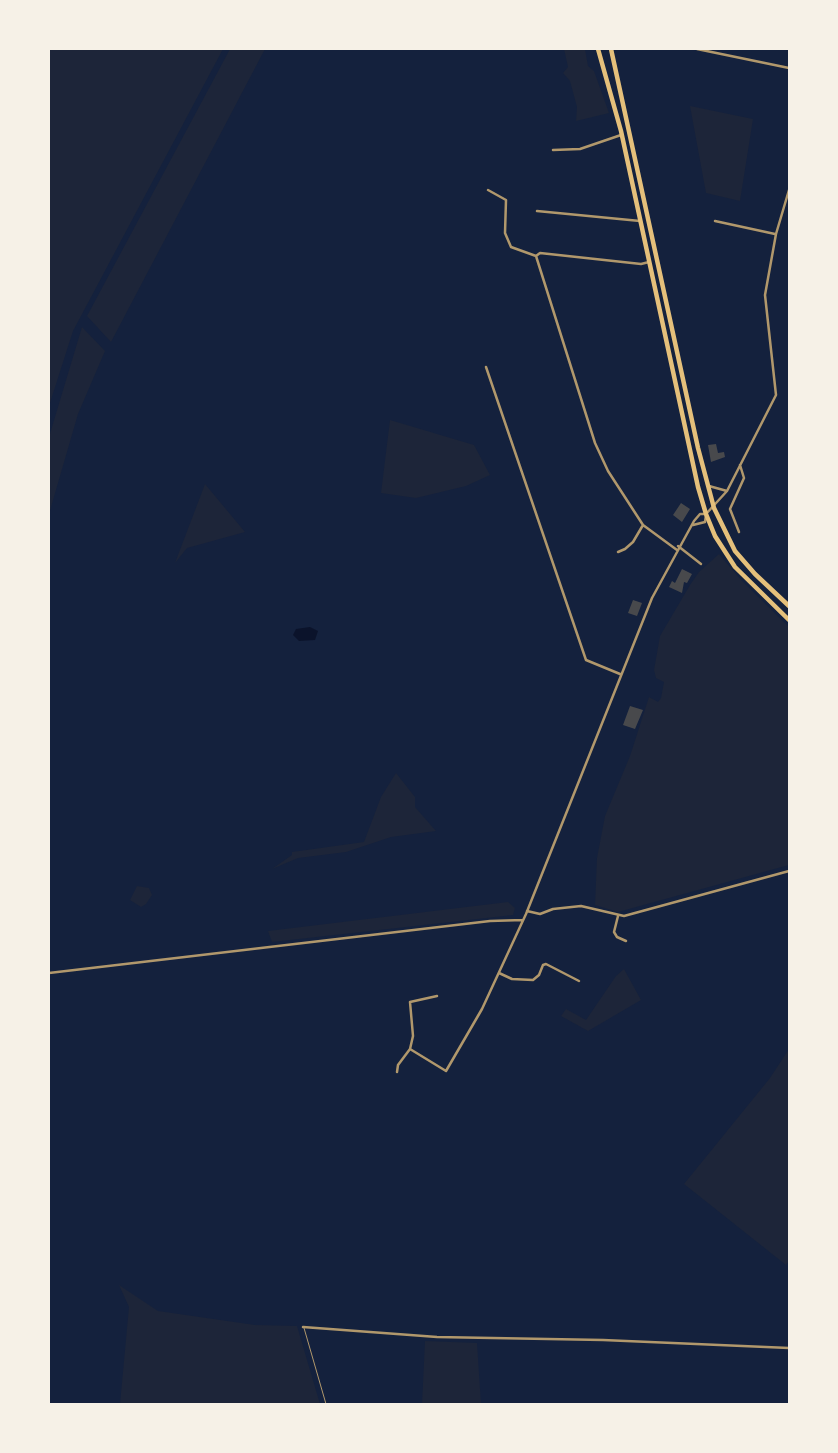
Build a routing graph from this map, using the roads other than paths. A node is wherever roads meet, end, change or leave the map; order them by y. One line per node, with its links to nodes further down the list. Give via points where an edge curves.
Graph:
1 (598, 49): 5 (highway)
2 (611, 49): 17 (highway)
3 (697, 49): 4 (street)
4 (789, 68)
5 (622, 135): 6 (street, via 580,149); 11 (highway)
6 (552, 150)
7 (488, 190): 13 (street, via 506,200 505,233 511,247)
8 (789, 190): 12 (street)
9 (538, 212): 11 (street)
10 (715, 221): 12 (street)
11 (642, 222): 14 (highway)
12 (776, 234): 16 (street, via 765,295 776,394)
13 (536, 256): 14 (street, via 540,253 641,264); 21 (street, via 595,444 608,471)
14 (650, 262): 20 (highway)
15 (486, 367): 29 (street, via 586,660)
16 (740, 465): 18 (street); 23 (street, via 744,478 730,508)
17 (707, 484): 18 (street); 19 (highway)
18 (727, 491): 19 (street)
19 (714, 508): 20 (street); 27 (highway, via 735,551)
20 (706, 514): 22 (street, via 700,514); 22 (street, via 705,522); 28 (highway, via 715,536 735,567)
21 (643, 525): 24 (street); 25 (street, via 633,542)
22 (693, 525): 24 (street)
23 (739, 532)
24 (678, 548): 26 (street); 29 (street, via 652,598)
25 (618, 552)
26 (701, 564)
27 (789, 606)
28 (789, 620)
29 (620, 674): 31 (street)
30 (789, 871): 32 (street)
31 (527, 911): 32 (street, via 540,914 581,906); 33 (street)
32 (618, 916): 34 (street, via 614,932)
33 (523, 920): 35 (street, via 481,922); 36 (street)
34 (626, 942)
35 (49, 973)
36 (499, 973): 37 (street, via 512,980 533,980 546,964); 39 (street, via 446,1071)
37 (579, 981)
38 (437, 996): 39 (street, via 410,1002 413,1036)
39 (410, 1049): 40 (street, via 398,1065)
40 (397, 1072)
41 (303, 1328): 42 (street, via 437,1337); 43 (lane)
42 (789, 1348)
43 (326, 1404)

